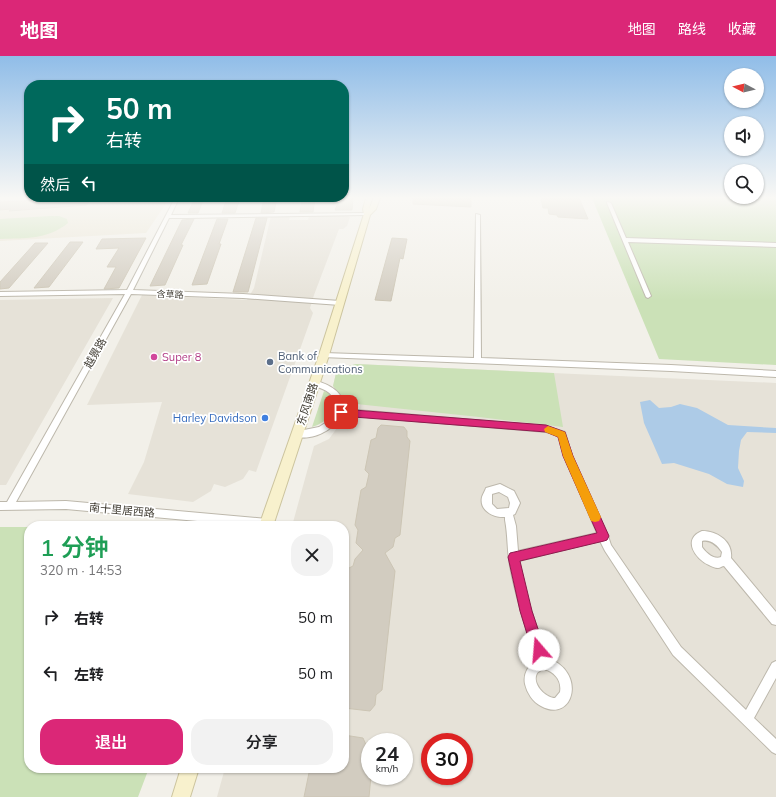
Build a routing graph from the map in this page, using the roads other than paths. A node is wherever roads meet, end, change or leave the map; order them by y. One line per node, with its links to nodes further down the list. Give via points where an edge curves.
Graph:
1 (159, 233): 7 (street, 越景路)
2 (361, 233): 10 (street, 东风南路)
3 (478, 233): 12 (street)
4 (623, 233): 5 (street)
5 (626, 240): 6 (street); 9 (street)
6 (776, 245)
7 (129, 292): 8 (street, 含草路); 10 (street, 含草路); 17 (street, 越景路)
8 (0, 294)
9 (648, 296)
10 (340, 303): 11 (street, 东风南路)
11 (324, 355): 12 (street); 14 (street, 东风南路)
12 (477, 361): 13 (street)
13 (776, 374)
14 (314, 383): 15 (street, via 329,388 336,394); 16 (street, 东风南路)
15 (341, 412): 16 (street, via 336,420 312,434); 21 (street, via 546,429 562,434 568,456)
16 (297, 434): 20 (street, 东风南路)
17 (4, 506): 19 (street, 南十里居西路, via 66,505)
18 (508, 513): 22 (street, via 512,527)
19 (235, 521)
20 (268, 521)
21 (604, 536): 22 (street); 27 (street, via 608,548 677,651)
22 (514, 557): 25 (street, via 526,611)
23 (726, 560): 24 (street)
24 (776, 620)
25 (543, 663)
26 (776, 667): 27 (street)
27 (747, 719): 28 (street)
28 (776, 748)
29 (188, 773): 30 (street)
30 (181, 797)

